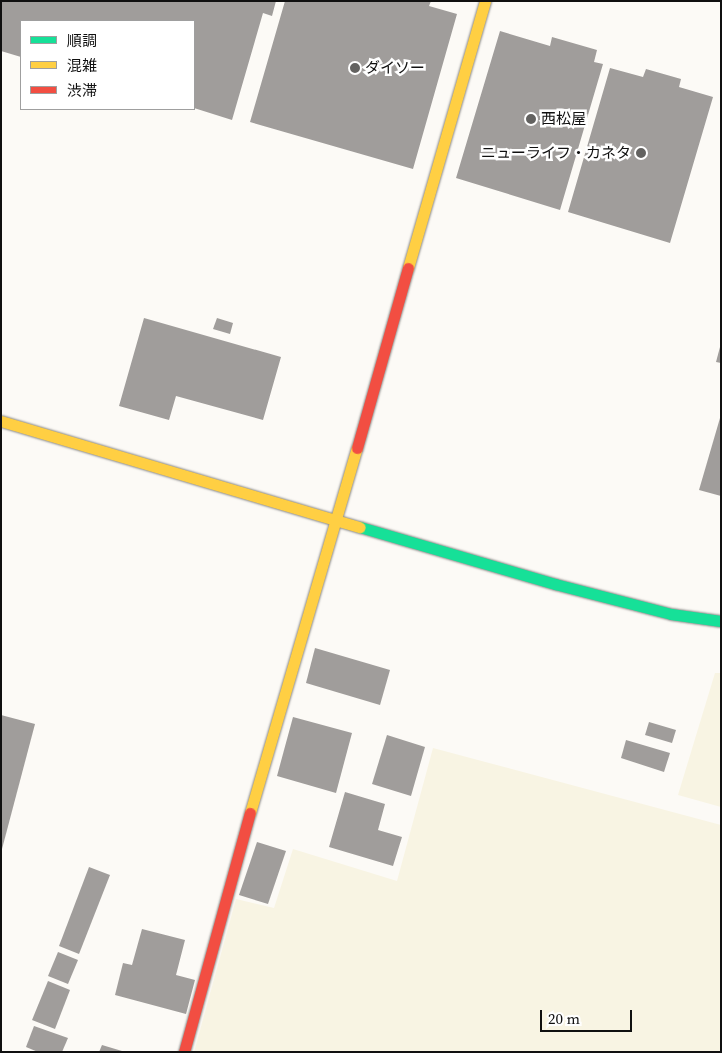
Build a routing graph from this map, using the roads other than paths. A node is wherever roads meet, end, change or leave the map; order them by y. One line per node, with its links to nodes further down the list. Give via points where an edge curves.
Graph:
1 (485, 1): 3 (street)
2 (1, 421): 3 (street)
3 (336, 520): 4 (street, via 555,584 671,614); 5 (street, via 283,692)
4 (721, 621)
5 (184, 1052)

